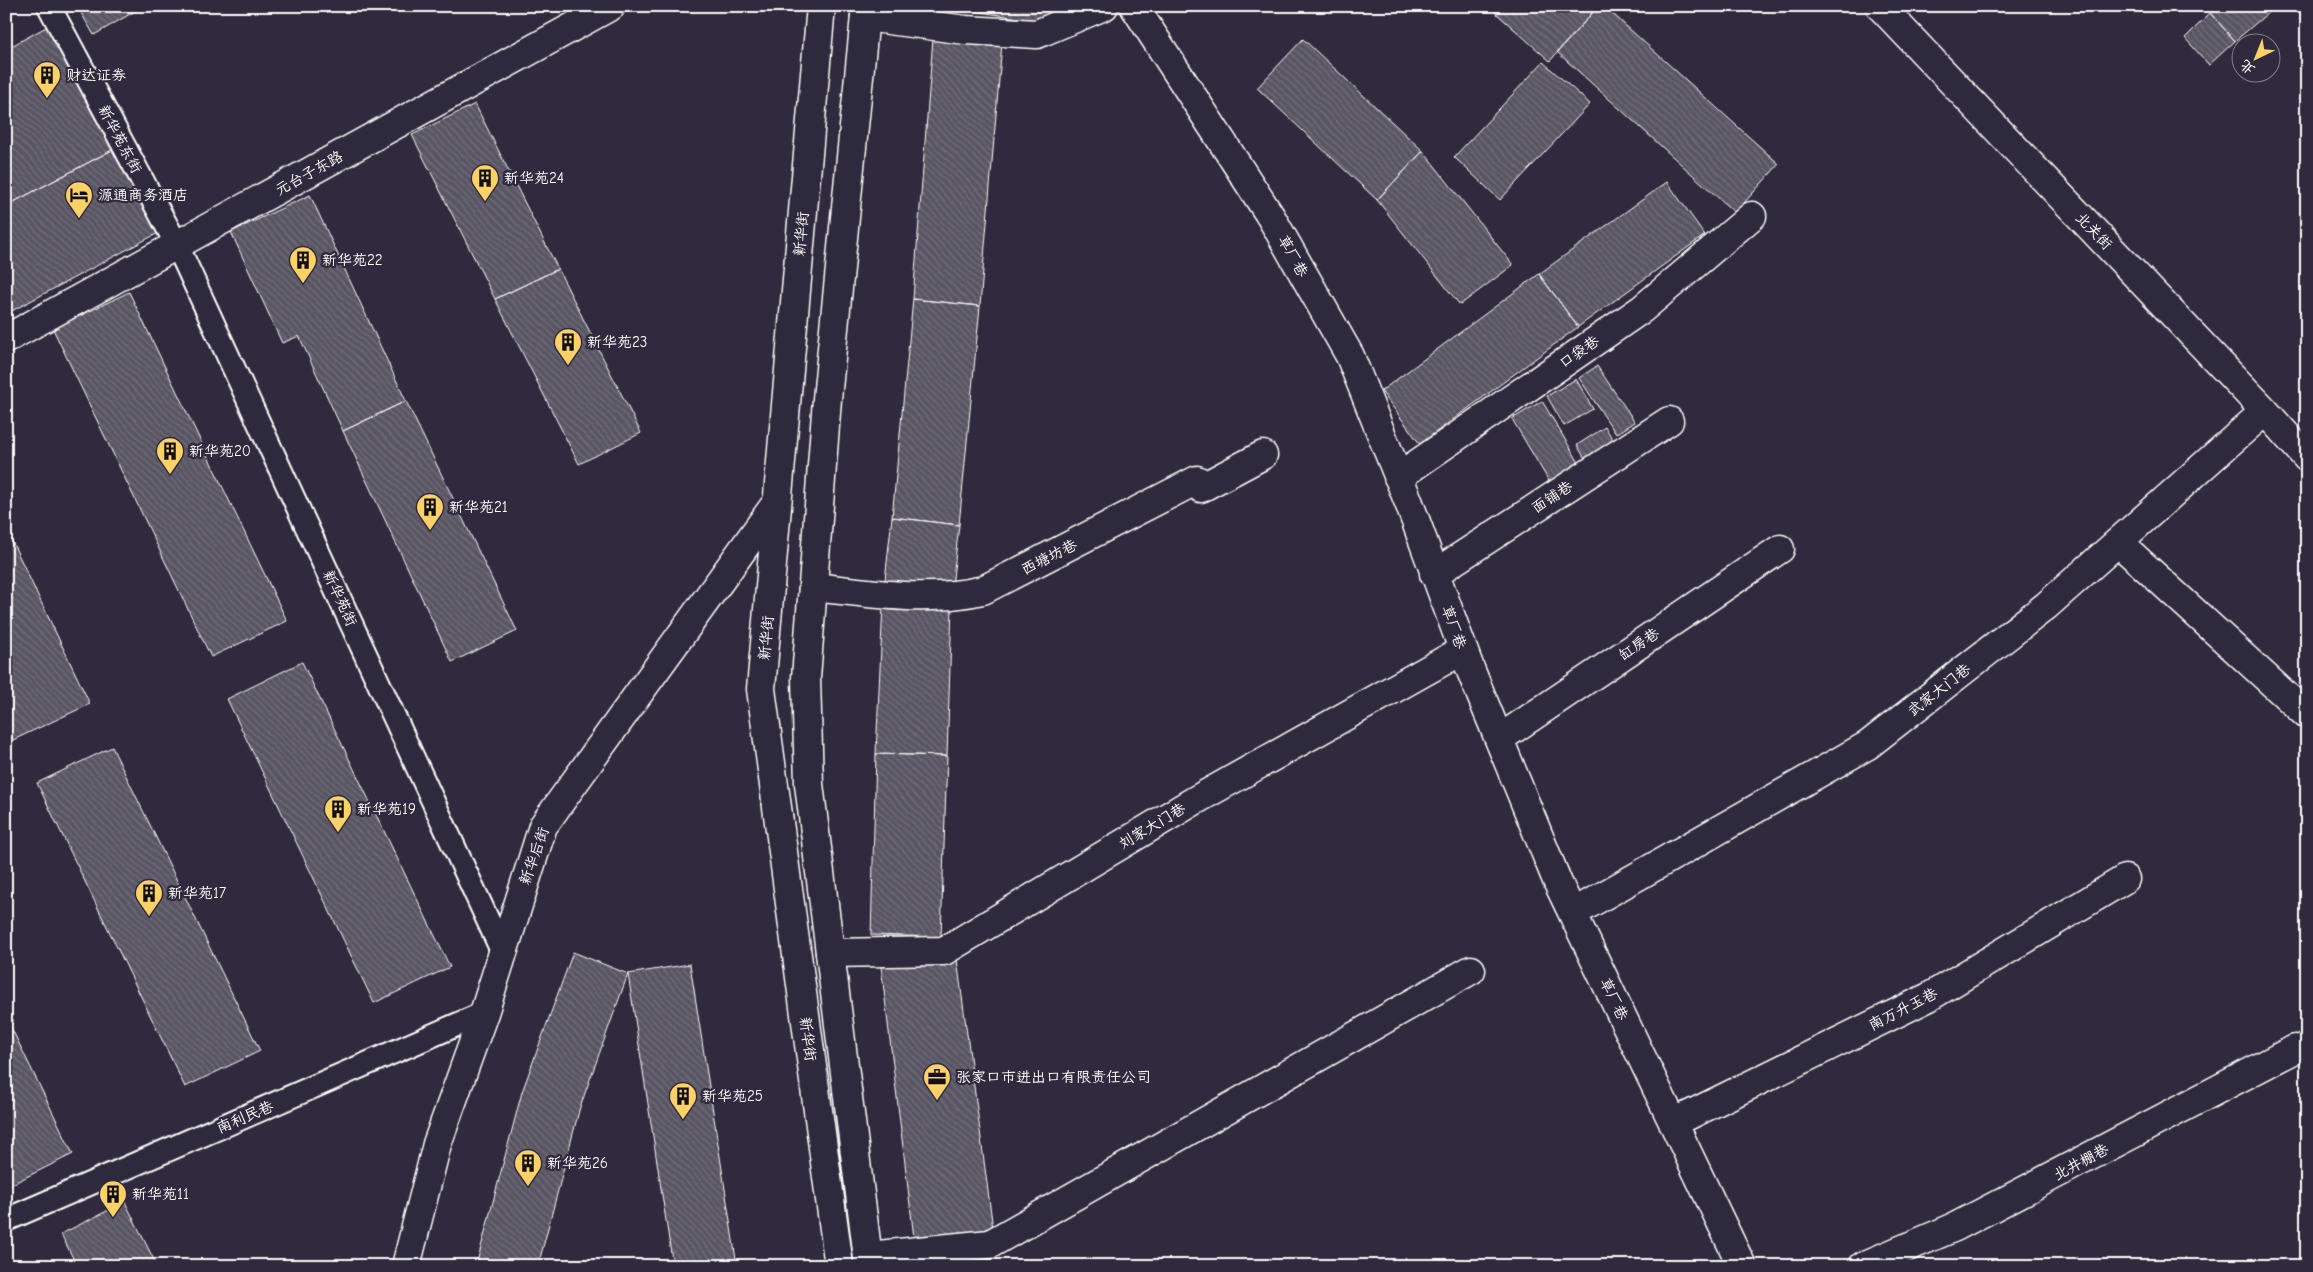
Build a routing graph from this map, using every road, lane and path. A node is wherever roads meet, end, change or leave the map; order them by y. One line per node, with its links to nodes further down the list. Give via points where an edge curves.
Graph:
1 (49, 6): 9 (lane, 新华苑东街)
2 (611, 6): 9 (street, 元台子东路)
3 (821, 6): 16 (street, 新华街)
4 (1104, 6): 7 (street, via 1037,34 966,30)
5 (1134, 6): 15 (street, 草厂巷, via 1271,217 1345,348)
6 (1880, 6): 11 (street, 北关街)
7 (865, 12): 20 (street, via 828,389)
8 (1752, 216): 15 (street, 口袋巷, via 1642,309)
9 (177, 245): 10 (street, 元台子东路); 26 (lane, 新华苑街)
10 (6, 339)
11 (2265, 411): 14 (street, 北关街); 17 (street, 武家大门巷)
12 (1669, 420): 19 (street, 面铺巷)
13 (1263, 455): 20 (street, 西塘坊巷, via 1201,488 1197,480 983,590 949,597)
14 (2307, 458)
15 (1398, 477): 19 (street, 草厂巷)
16 (777, 502): 26 (street, 新华后街, via 543,826); 35 (street, 新华街, via 761,689)
17 (2118, 542): 22 (street); 25 (street, 武家大门巷, via 2046,606 1868,745)
18 (1780, 549): 23 (street, 缸房巷)
19 (1434, 574): 21 (street, 草厂巷)
20 (813, 587): 27 (street, via 806,678 809,784)
21 (1463, 650): 23 (street, 草厂巷); 27 (street, 刘家大门巷, via 1194,801 944,951)
22 (2307, 715)
23 (1499, 739): 25 (street, 草厂巷)
24 (2125, 879): 31 (street, 南万升玉巷, via 1929,997)
25 (1573, 913): 31 (street, 草厂巷)
26 (502, 951): 29 (street, 新华后街)
27 (830, 952): 33 (street)
28 (1471, 970): 33 (street, via 990,1244)
29 (484, 1013): 32 (lane, 南利民巷); 34 (street, 新华后街, via 437,1144)
30 (2295, 1049): 37 (street, 北井棚巷, via 1955,1228)
31 (1673, 1123): 36 (street, 草厂巷)
32 (6, 1220)
33 (869, 1261)
34 (406, 1266)
35 (839, 1266)
36 (1742, 1266)
37 (1864, 1266)

